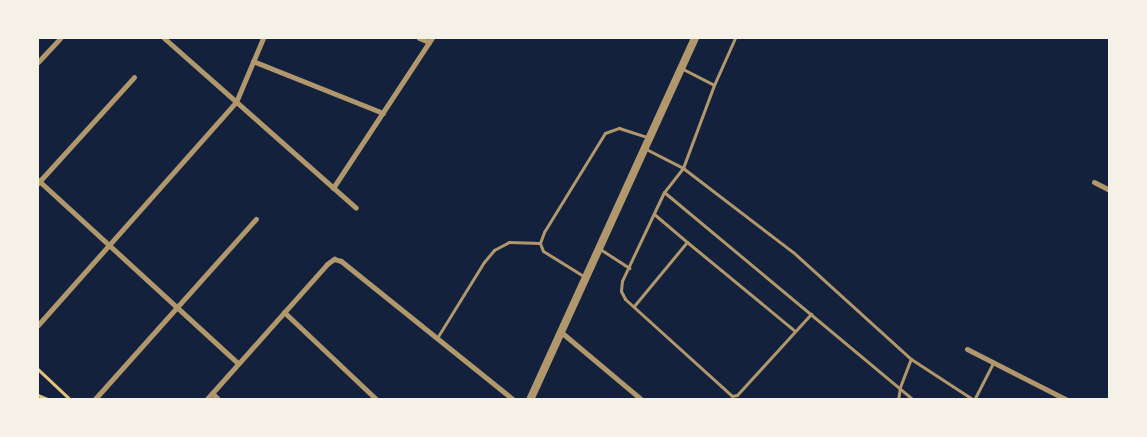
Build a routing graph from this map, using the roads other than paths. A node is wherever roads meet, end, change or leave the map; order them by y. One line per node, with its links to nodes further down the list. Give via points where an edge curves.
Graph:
1 (60, 38): 9 (street)
2 (164, 38): 13 (street)
3 (264, 38): 8 (street)
4 (419, 38): 7 (street)
5 (695, 38): 10 (street)
6 (735, 38): 12 (lane)
7 (430, 40): 14 (street)
8 (253, 61): 13 (street); 14 (street)
9 (38, 62)
10 (681, 68): 12 (lane); 15 (street)
11 (134, 77): 18 (street)
12 (714, 84): 17 (lane)
13 (236, 102): 20 (street); 28 (street)
14 (382, 113): 20 (street)
15 (649, 139): 16 (street); 27 (lane, via 618,128 605,134)
16 (645, 149): 17 (lane); 29 (street)
17 (683, 168): 22 (lane); 41 (lane, via 793,252)
18 (38, 181): 28 (street)
19 (1094, 182): 21 (street)
20 (333, 188): 23 (street)
21 (1110, 190)
22 (664, 192): 24 (lane); 35 (lane)
23 (356, 208)
24 (654, 214): 26 (lane); 30 (lane)
25 (256, 219): 33 (street)
26 (687, 242): 32 (lane); 37 (lane)
27 (540, 243): 31 (lane, via 543,251 553,259); 39 (lane, via 509,242 494,250)
28 (109, 246): 33 (street); 36 (street)
29 (599, 249): 30 (lane); 31 (street)
30 (628, 268): 32 (lane, via 621,291)
31 (586, 278): 38 (street)
32 (634, 306): 37 (lane, via 732,396 737,395)
33 (177, 307): 43 (street); 46 (street)
34 (284, 312): 39 (street, via 327,264 341,261); 43 (street); 49 (street)
35 (811, 314): 37 (lane); 44 (lane)
36 (38, 325)
37 (795, 331)
38 (561, 332): 51 (street); 52 (street)
39 (437, 338): 50 (street)
40 (968, 349): 42 (street)
41 (912, 358): 44 (lane); 55 (lane)
42 (994, 362): 55 (lane); 56 (street)
43 (238, 363): 45 (street)
44 (900, 387): 53 (lane); 54 (lane)
45 (212, 393): 47 (street); 48 (street)
46 (94, 400)
47 (206, 400)
48 (219, 400)
49 (377, 400)
50 (514, 400)
51 (530, 400)
52 (642, 400)
53 (898, 400)
54 (914, 400)
55 (974, 400)
56 (1067, 400)

